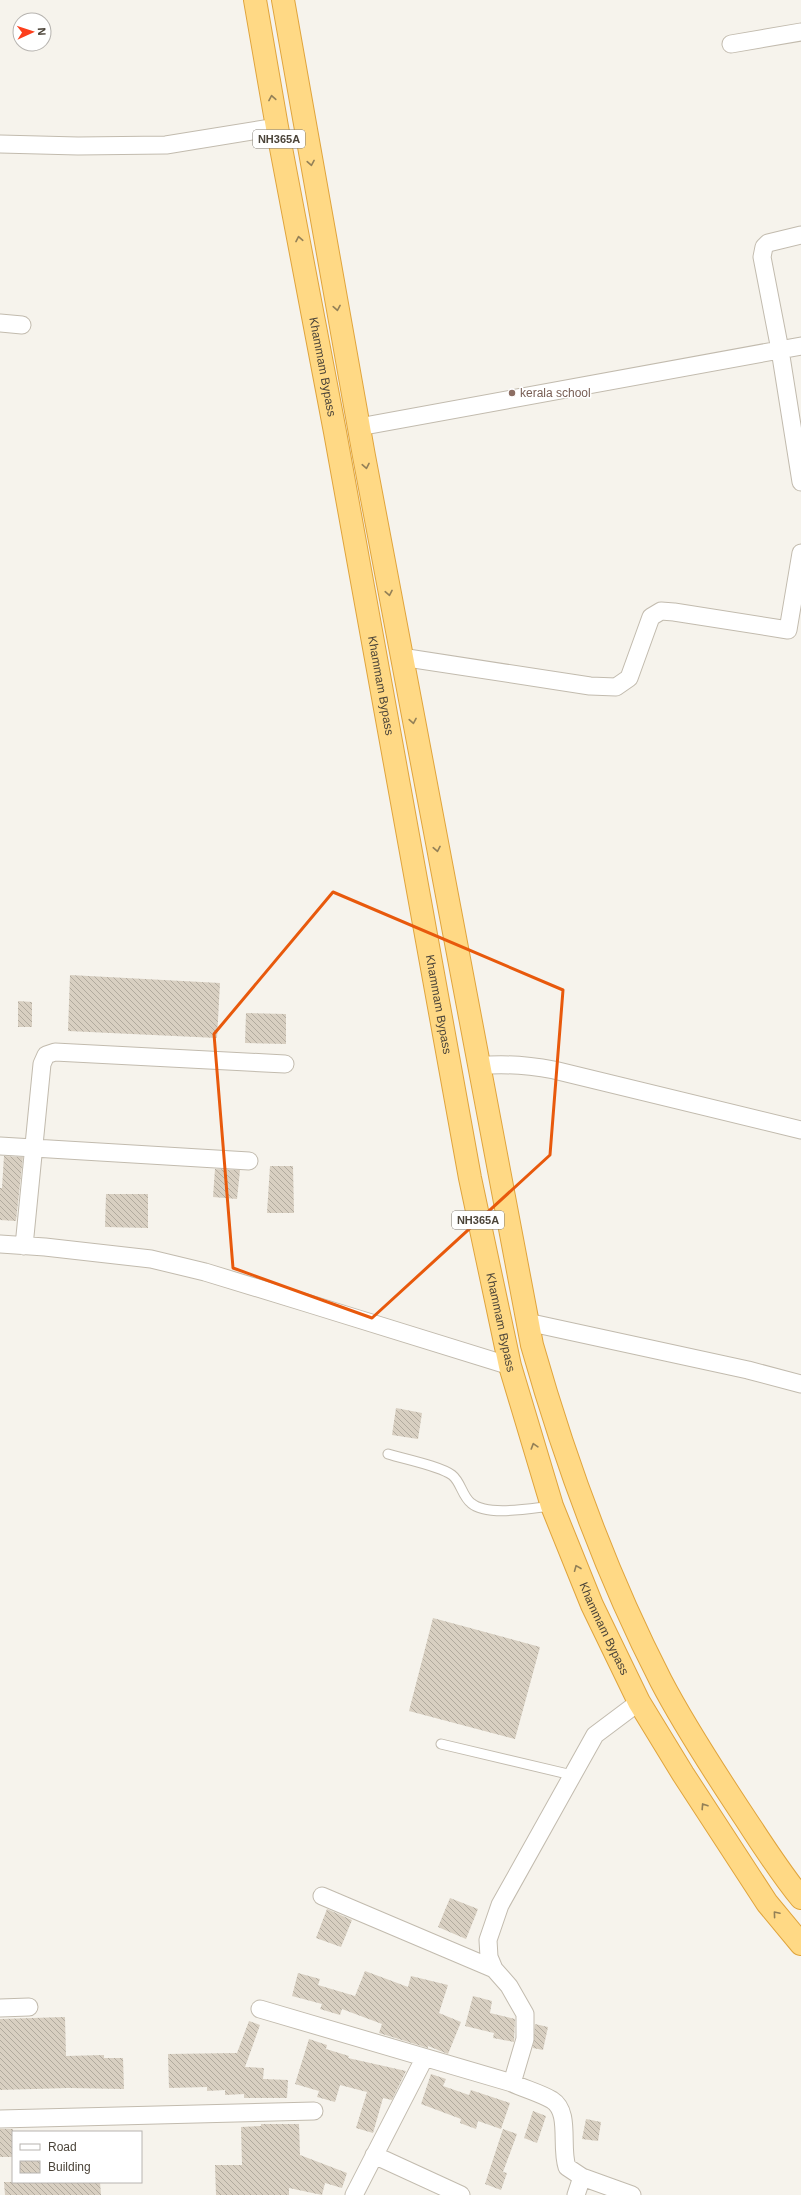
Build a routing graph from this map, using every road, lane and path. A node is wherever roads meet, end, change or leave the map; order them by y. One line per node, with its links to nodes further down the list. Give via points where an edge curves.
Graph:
1 (255, 0): 6 (highway, Khammam Bypass / NH365A)
2 (283, 0): 5 (highway, Khammam Bypass / NH365A)
3 (801, 32): 4 (street)
4 (731, 44)
5 (292, 46): 6 (highway); 14 (highway, Khammam Bypass / NH365A, one-way to 14)
6 (264, 52): 7 (highway, Khammam Bypass / NH365A, one-way to 6)
7 (277, 127): 8 (street, via 166,145); 27 (highway, Khammam Bypass / NH365A, one-way to 7, via 336,432)
8 (0, 144)
9 (801, 235): 13 (street, via 768,243 762,251)
10 (0, 323): 11 (street)
11 (22, 325)
12 (801, 346): 13 (street)
13 (780, 350): 14 (street); 15 (street)
14 (359, 427): 19 (highway, Khammam Bypass / NH365A, one-way to 19)
15 (799, 459): 16 (street)
16 (801, 482)
17 (801, 553): 18 (street)
18 (795, 632): 19 (street, via 674,612 657,612 651,617 629,678 616,687 605,688)
19 (401, 657): 21 (highway, Khammam Bypass / NH365A, one-way to 21)
20 (285, 1064): 24 (street, via 50,1053 46,1055 42,1064)
21 (478, 1066): 22 (street, via 511,1063 554,1070); 25 (highway, Khammam Bypass / NH365A)
22 (801, 1130)
23 (0, 1146): 24 (street)
24 (34, 1149): 26 (street); 29 (street)
25 (494, 1157): 27 (highway); 30 (highway, Khammam Bypass / NH365A)
26 (249, 1161)
27 (467, 1163): 31 (highway, Khammam Bypass / NH365A)
28 (0, 1244): 29 (street)
29 (24, 1246): 31 (street, via 150,1259 205,1272)
30 (527, 1322): 32 (street); 39 (highway, Khammam Bypass / NH365A, via 550,1409 577,1488 612,1576 662,1682 714,1771 784,1877)
31 (510, 1366): 34 (highway, Khammam Bypass / NH365A, one-way to 31)
32 (801, 1384)
33 (388, 1454): 34 (lane, via 447,1472 453,1476 465,1497 477,1508 507,1510)
34 (552, 1506): 35 (highway, Khammam Bypass / NH365A, one-way to 34, via 592,1605)
35 (639, 1702): 37 (street, via 595,1735); 40 (highway, Khammam Bypass / NH365A, one-way to 35, via 767,1903)
36 (441, 1744): 37 (lane)
37 (572, 1775): 41 (street, via 500,1905 488,1940 489,1957)
38 (322, 1896): 41 (street)
39 (801, 1898)
40 (801, 1944)
41 (494, 1969): 46 (street, via 509,1986 525,2014 525,2039)
42 (29, 2007): 43 (street)
43 (0, 2008)
44 (260, 2009): 45 (street)
45 (424, 2059): 46 (street); 49 (street)
46 (512, 2083): 50 (street, via 552,2100 561,2108 564,2117 564,2158 567,2167)
47 (314, 2111): 48 (street)
48 (0, 2119)
49 (374, 2156): 51 (street); 52 (street)
50 (582, 2177): 53 (street); 54 (street)
51 (354, 2195)
52 (461, 2195)
53 (576, 2195)
54 (632, 2195)

